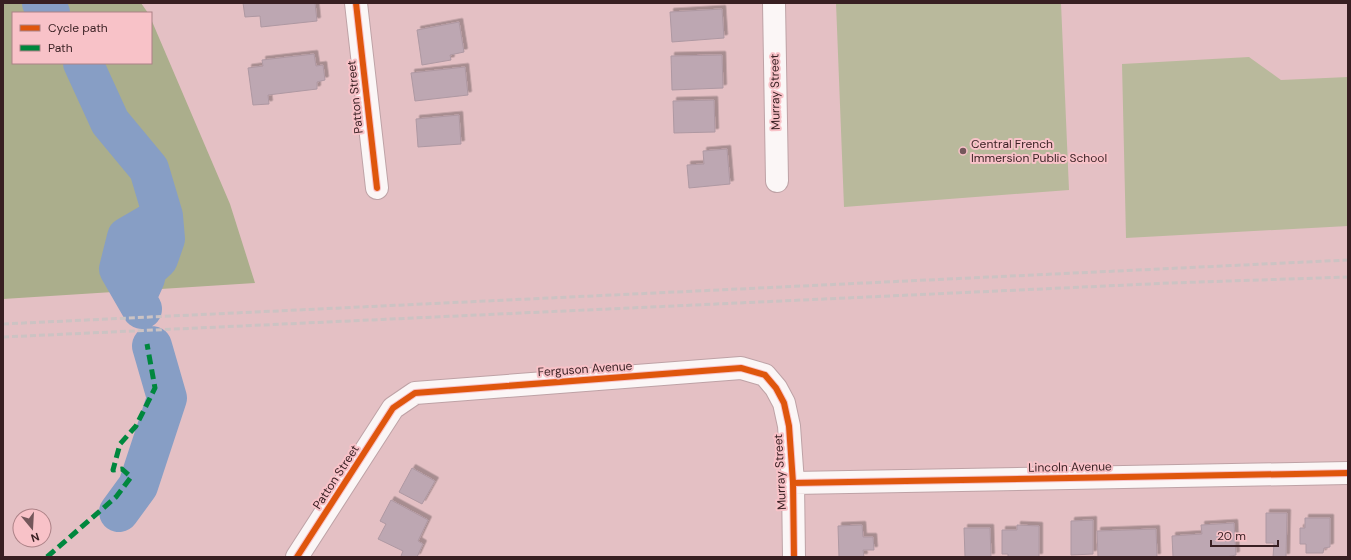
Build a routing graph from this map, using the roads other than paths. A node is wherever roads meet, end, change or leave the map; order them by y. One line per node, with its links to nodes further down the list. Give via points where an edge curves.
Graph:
1 (356, 3): 4 (street, Patton Street)
2 (774, 3): 3 (street, Murray Street)
3 (777, 181)
4 (376, 188)
5 (776, 388): 6 (street, Ferguson Avenue, via 765,375 741,368 415,393); 8 (street, Murray Street, via 784,403 789,426)
6 (392, 408): 9 (street, Patton Street)
7 (1348, 473): 8 (street, Lincoln Avenue)
8 (793, 483): 10 (street, Murray Street)
9 (297, 557)
10 (794, 557)

